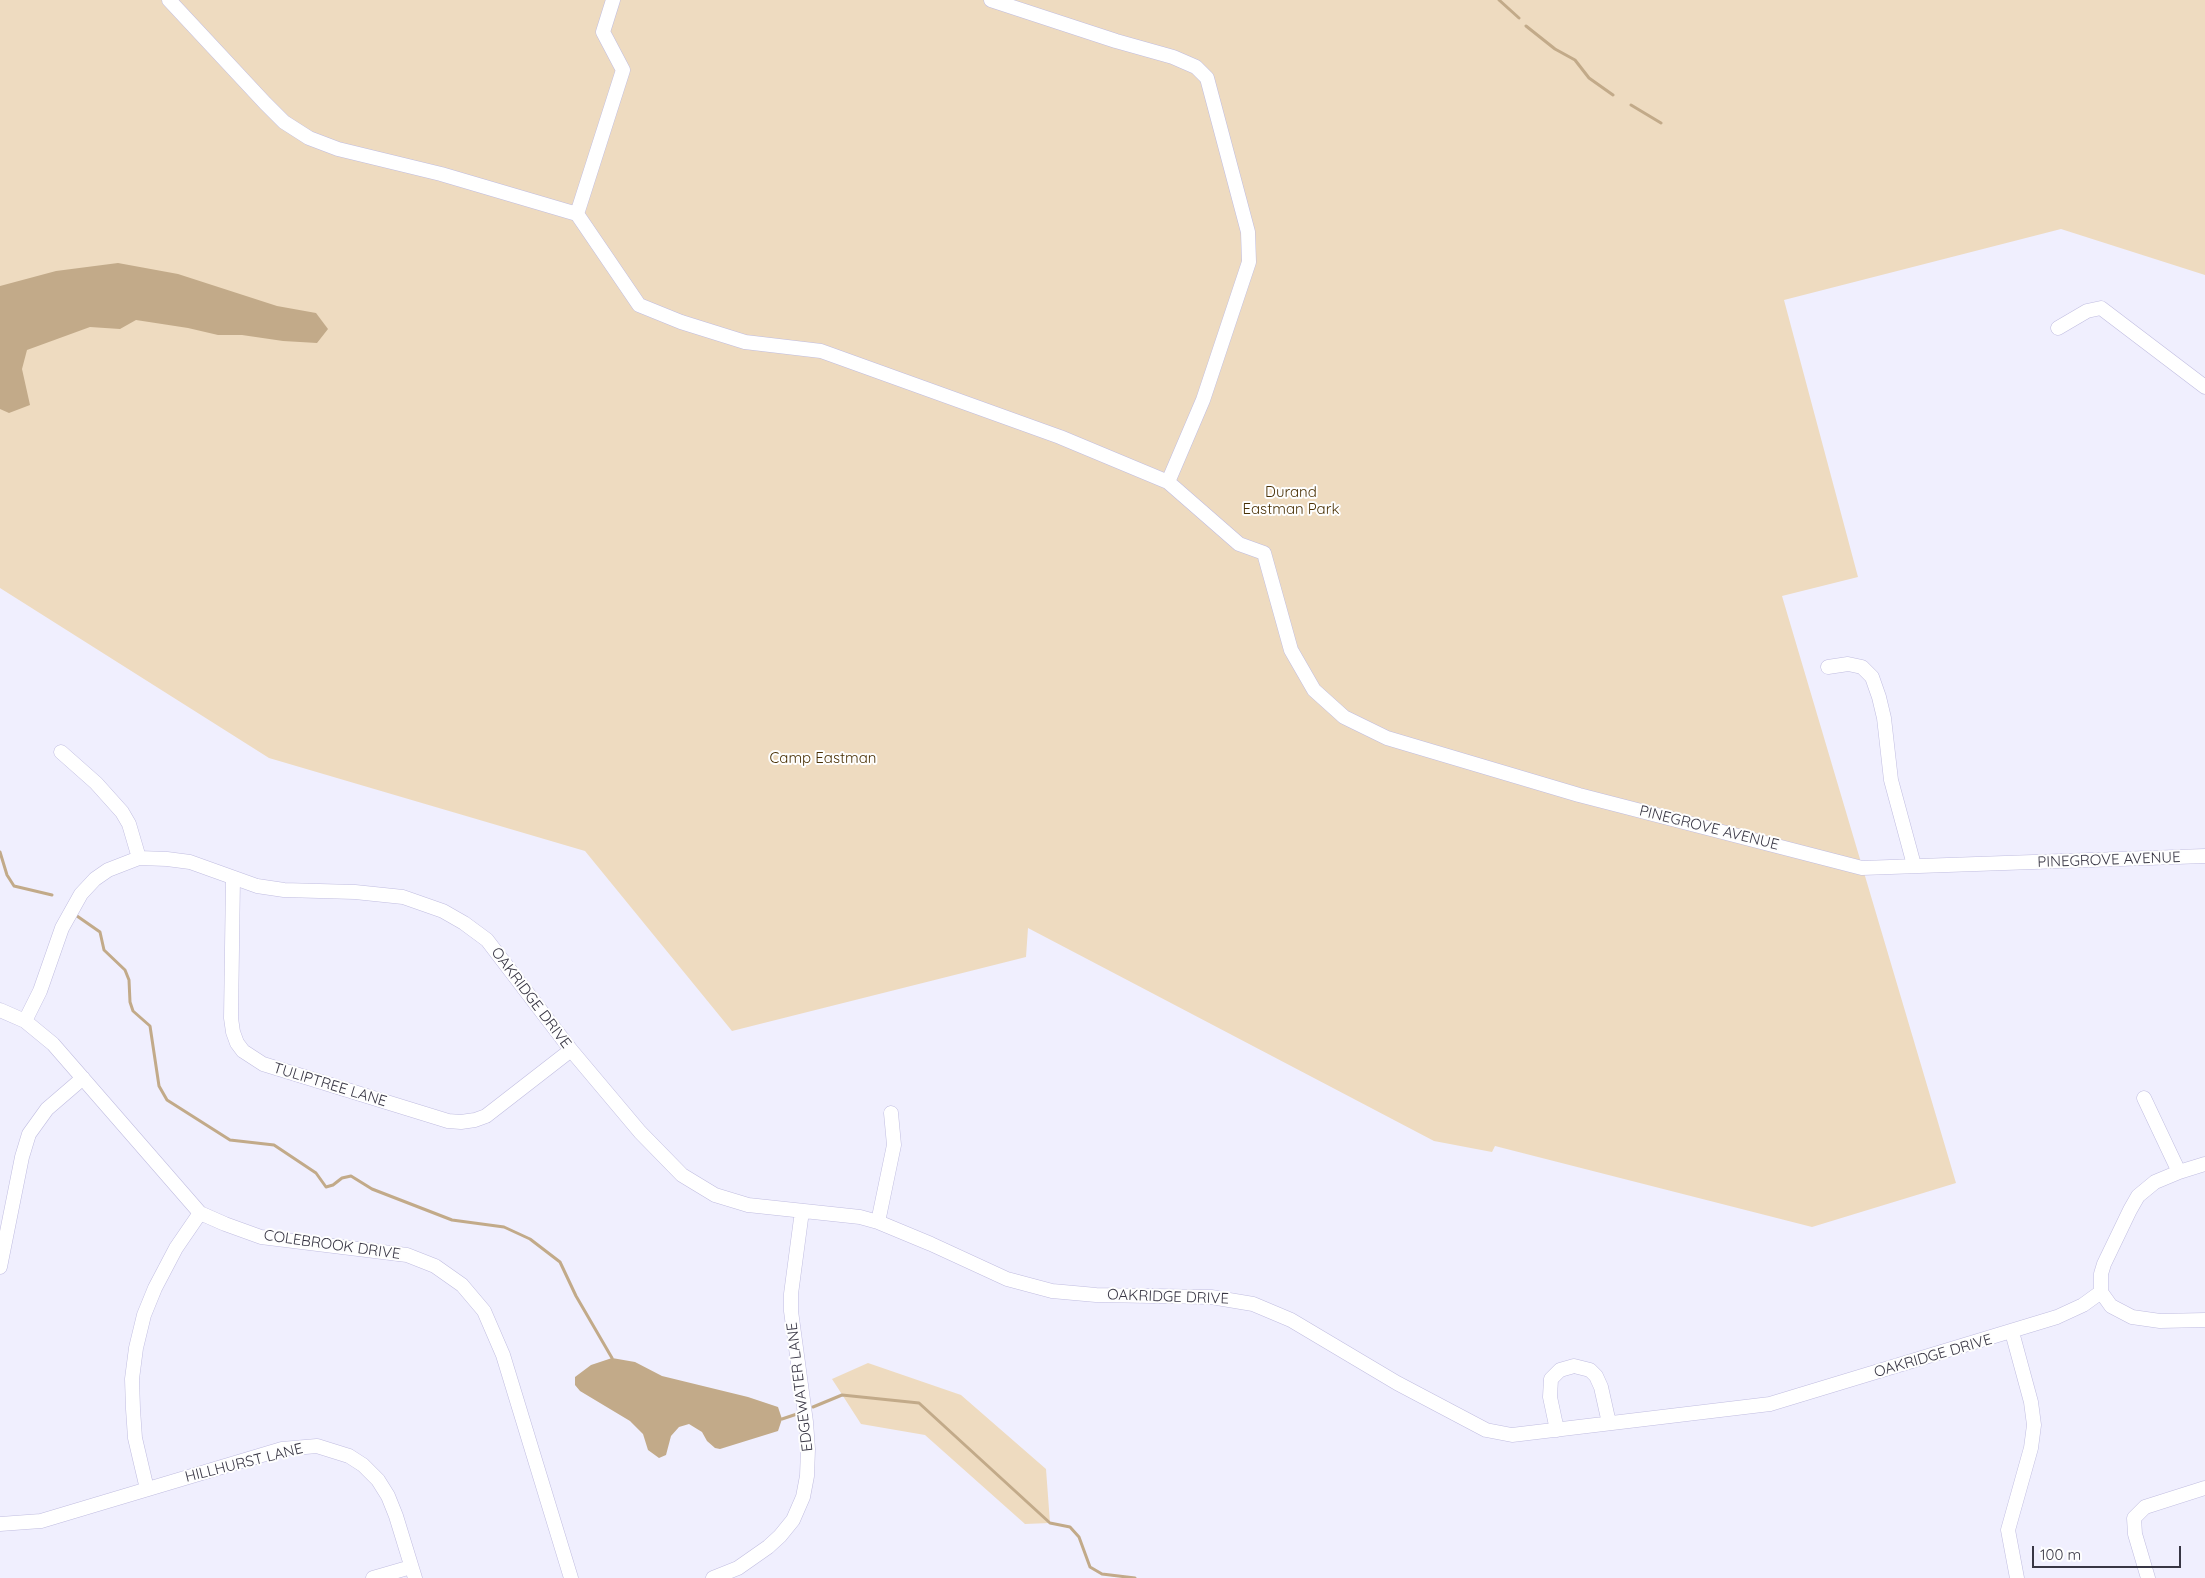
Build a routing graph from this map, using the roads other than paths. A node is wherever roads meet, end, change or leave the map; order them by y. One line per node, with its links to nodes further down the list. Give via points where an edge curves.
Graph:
1 (169, 0): 4 (street, via 284,122 309,138 338,149 441,174)
2 (613, 0): 4 (street, via 603,32 623,70)
3 (990, 0): 7 (street, via 1173,57 1196,67 1207,78 1248,232 1249,262 1203,400)
4 (576, 214): 7 (street, via 639,305 745,342 821,351 1060,437)
5 (2058, 328): 6 (street, via 2088,311 2101,308)
6 (2205, 387)
7 (1168, 482): 12 (street, PINEGROVE AVENUE, via 1239,544 1264,553 1291,650 1314,690 1344,717 1387,738 1579,795 1862,868)
8 (1828, 667): 12 (street, via 1848,664 1862,667 1872,677 1884,718 1891,780)
9 (61, 752): 11 (street, via 122,812 129,824)
10 (2205, 856): 12 (street, PINEGROVE AVENUE)
11 (138, 858): 13 (street, OAKRIDGE DRIVE, via 190,862); 15 (street, OAKRIDGE DRIVE, via 108,870 81,894 62,928 43,984)
12 (1914, 865)
13 (233, 878): 16 (street, OAKRIDGE DRIVE, via 284,890 403,897 443,911 487,940); 16 (street, TULIPTREE LANE, via 233,1032 243,1051 262,1064 448,1121 461,1122 475,1120 491,1112)
14 (0, 1010): 15 (street, COLEBROOK DRIVE)
15 (25, 1020): 17 (street, COLEBROOK DRIVE, via 53,1044)
16 (571, 1050): 22 (street, OAKRIDGE DRIVE, via 640,1132 682,1175 729,1200)
17 (83, 1078): 23 (street, COLEBROOK DRIVE); 25 (street, via 47,1109 29,1134)
18 (2144, 1098): 21 (street)
19 (891, 1113): 24 (street, via 894,1144)
20 (2205, 1164): 21 (street)
21 (2179, 1172): 26 (street, via 2147,1188 2130,1210 2104,1264)
22 (802, 1211): 24 (street, OAKRIDGE DRIVE); 37 (street, EDGEWATER LANE, via 791,1311 808,1450 803,1497 793,1520 780,1536 752,1560)
23 (200, 1213): 31 (street, via 176,1248 155,1288 136,1348 132,1379 135,1438); 36 (street, COLEBROOK DRIVE, via 261,1237 407,1255 435,1266 462,1285 484,1311 503,1354)
24 (878, 1222): 30 (street, OAKRIDGE DRIVE, via 1007,1279 1052,1291 1211,1297 1253,1304 1291,1320 1397,1384 1486,1430 1512,1435)
25 (0, 1267)
26 (2100, 1292): 27 (street, via 2111,1306 2132,1317 2160,1321); 28 (street, OAKRIDGE DRIVE, via 2072,1311)
27 (2205, 1320)
28 (2012, 1332): 29 (street, OAKRIDGE DRIVE, via 1770,1404); 38 (street, via 2034,1425 2031,1448 2008,1530)
29 (1609, 1423): 30 (street, OAKRIDGE DRIVE); 30 (street, via 1596,1376 1590,1370 1574,1366 1560,1370 1551,1379 1550,1397)
30 (1557, 1430)
31 (147, 1488): 33 (street, HILLHURST LANE, via 41,1520); 34 (street, HILLHURST LANE, via 282,1449 317,1446 332,1449 363,1465 378,1480 396,1516)
32 (2205, 1488): 39 (street, via 2145,1507 2134,1518 2135,1534)
33 (0, 1524)
34 (413, 1572): 35 (street)
35 (373, 1578)
36 (571, 1578)
37 (713, 1578)
38 (2017, 1578)
39 (2148, 1578)

